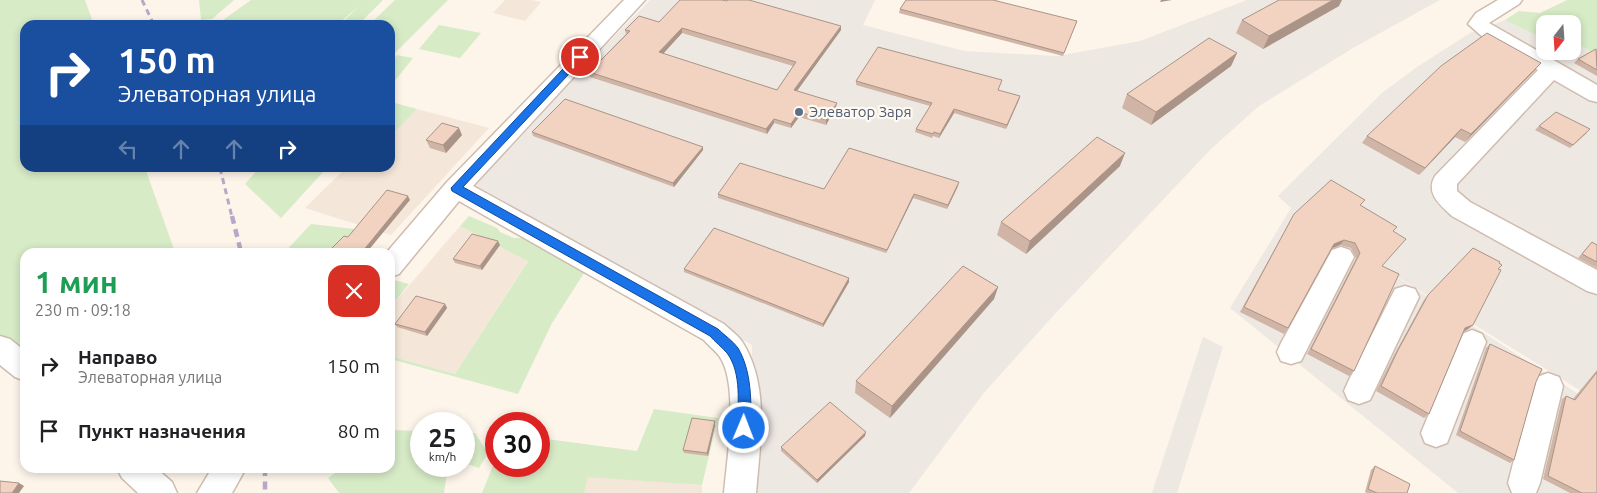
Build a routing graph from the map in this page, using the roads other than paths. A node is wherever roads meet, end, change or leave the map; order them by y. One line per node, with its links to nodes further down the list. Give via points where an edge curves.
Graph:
1 (635, 0): 5 (street)
2 (1512, 0): 3 (lane, via 1483,17 1478,24)
3 (1552, 69): 4 (street); 8 (street, via 1444,182 1444,195 1462,209)
4 (1597, 95)
5 (456, 188): 7 (street); 22 (street, via 714,332 732,351 744,393)
6 (1341, 257): 12 (street)
7 (395, 261)
8 (1597, 283)
9 (1405, 297): 15 (street)
10 (1472, 342): 16 (street)
11 (0, 348): 13 (street)
12 (1291, 352)
13 (20, 364)
14 (1548, 386): 19 (street)
15 (1359, 391)
16 (1436, 433)
17 (139, 473): 20 (street)
18 (226, 473): 21 (street)
19 (1524, 483)
20 (161, 493)
21 (212, 493)
22 (740, 493)

